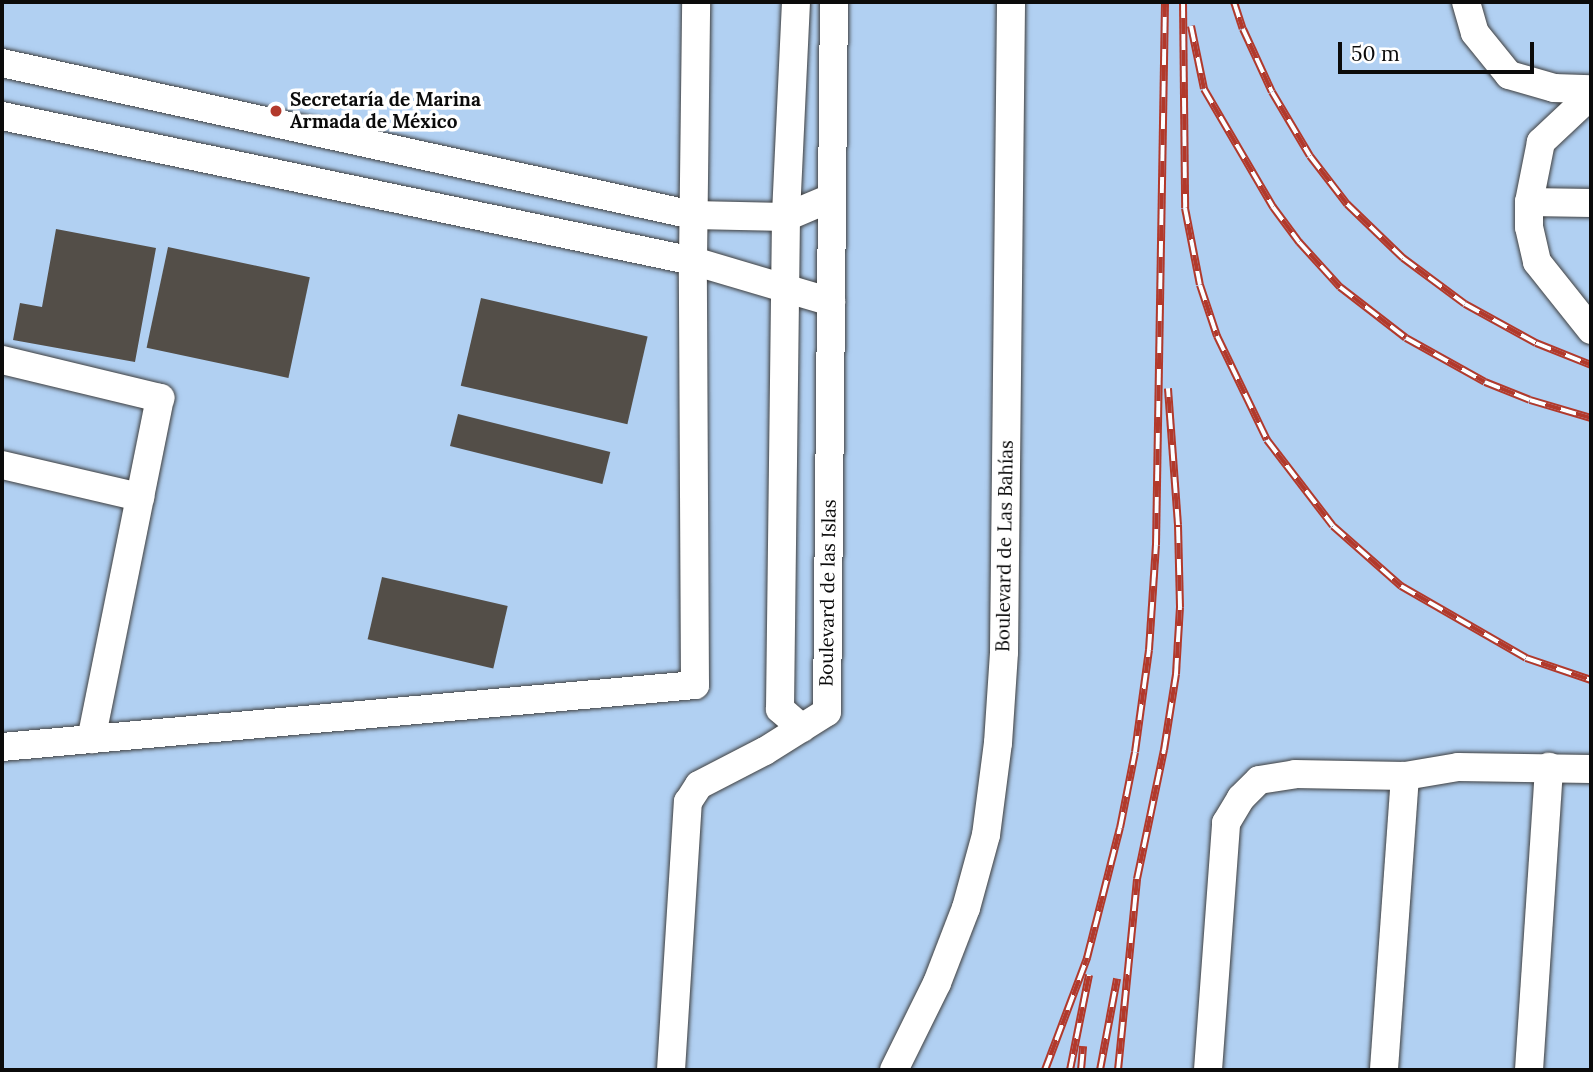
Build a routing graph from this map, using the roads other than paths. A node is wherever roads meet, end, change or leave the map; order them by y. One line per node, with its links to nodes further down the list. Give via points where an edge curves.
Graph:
1 (696, 2): 13 (street)
2 (796, 2): 14 (street)
3 (834, 2): 10 (street, Boulevard de las Islas)
4 (1011, 2): 29 (street, Boulevard de Las Bahías, via 1004,652 998,743 985,835 966,908 937,983)
5 (1466, 2): 7 (street, via 1475,33 1509,75 1554,88)
6 (2, 63): 13 (street)
7 (1591, 89)
8 (1591, 95): 11 (street, via 1541,142)
9 (2, 116): 15 (street)
10 (831, 198): 14 (street); 17 (street, Boulevard de las Islas)
11 (1529, 202): 12 (street); 18 (street, via 1537,262)
12 (1591, 203)
13 (693, 215): 14 (street); 15 (street)
14 (786, 217): 16 (street)
15 (693, 261): 16 (street); 23 (street, via 695,685)
16 (786, 287): 17 (street); 22 (street, via 780,709)
17 (831, 302): 22 (street, Boulevard de las Islas, via 827,712)
18 (1591, 330)
19 (2, 360): 21 (street, via 160,398)
20 (2, 465): 21 (street)
21 (140, 497): 23 (street)
22 (802, 728): 28 (street, via 699,785 688,802)
23 (91, 739): 24 (street)
24 (2, 747)
25 (1549, 767): 26 (street); 27 (street, via 1458,767); 32 (street)
26 (1591, 769)
27 (1405, 776): 30 (street, via 1295,774 1259,780 1241,798 1226,823); 31 (street)
28 (671, 1070)
29 (894, 1070)
30 (1208, 1070)
31 (1384, 1070)
32 (1529, 1070)

